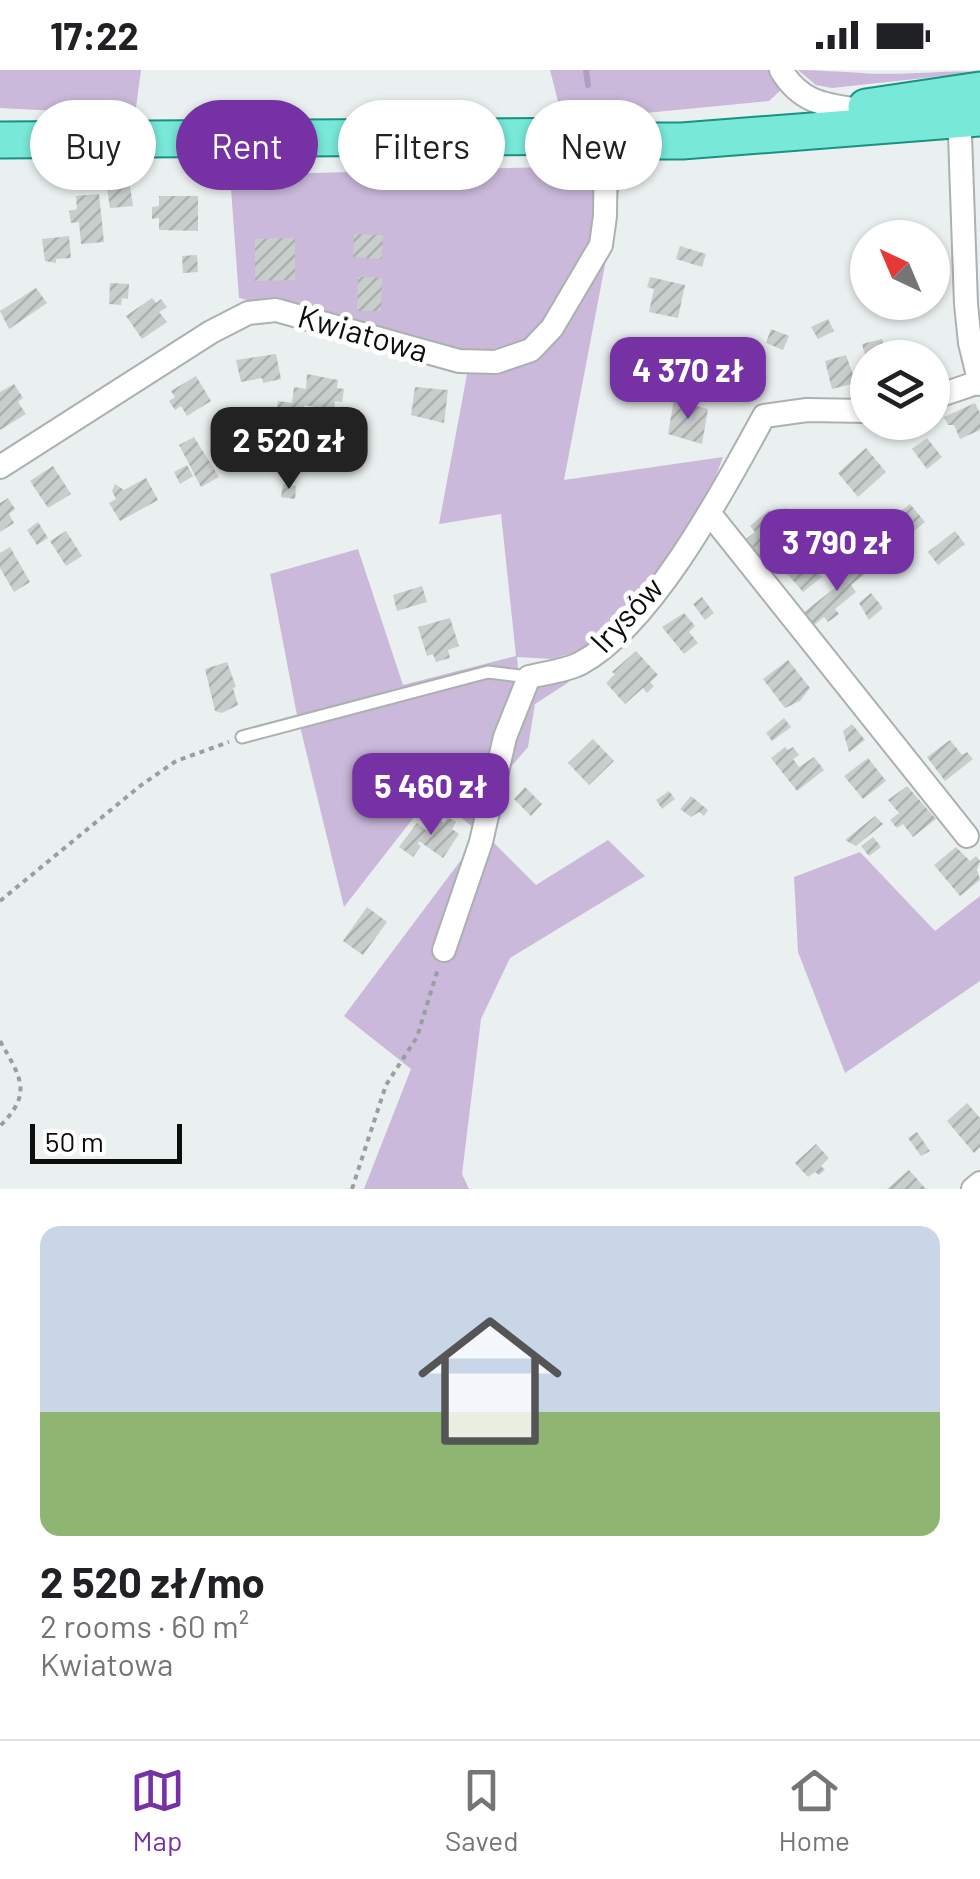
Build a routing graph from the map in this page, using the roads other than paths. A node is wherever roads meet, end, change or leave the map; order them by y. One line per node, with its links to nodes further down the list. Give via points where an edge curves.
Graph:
1 (782, 70): 3 (street, via 809,100)
2 (970, 106): 3 (main road); 7 (main road, via 749,138); 9 (street, via 966,304)
3 (854, 108): 4 (main road)
4 (662, 123)
5 (525, 137): 6 (main road)
6 (0, 140)
7 (662, 141)
8 (607, 190): 12 (street, Kwiatowa, via 600,245 552,328 531,350 496,362 459,361 276,310 248,313)
9 (980, 383): 10 (street)
10 (950, 392)
11 (850, 411): 13 (street, Irysów, via 764,416)
12 (0, 466)
13 (710, 514): 14 (street, Irysów, via 626,627 580,664); 16 (street)
14 (528, 677): 15 (lane, via 488,672); 17 (street, via 504,737 481,842)
15 (242, 737)
16 (967, 836)
17 (444, 950)
18 (980, 1182): 19 (street)
19 (973, 1189)

